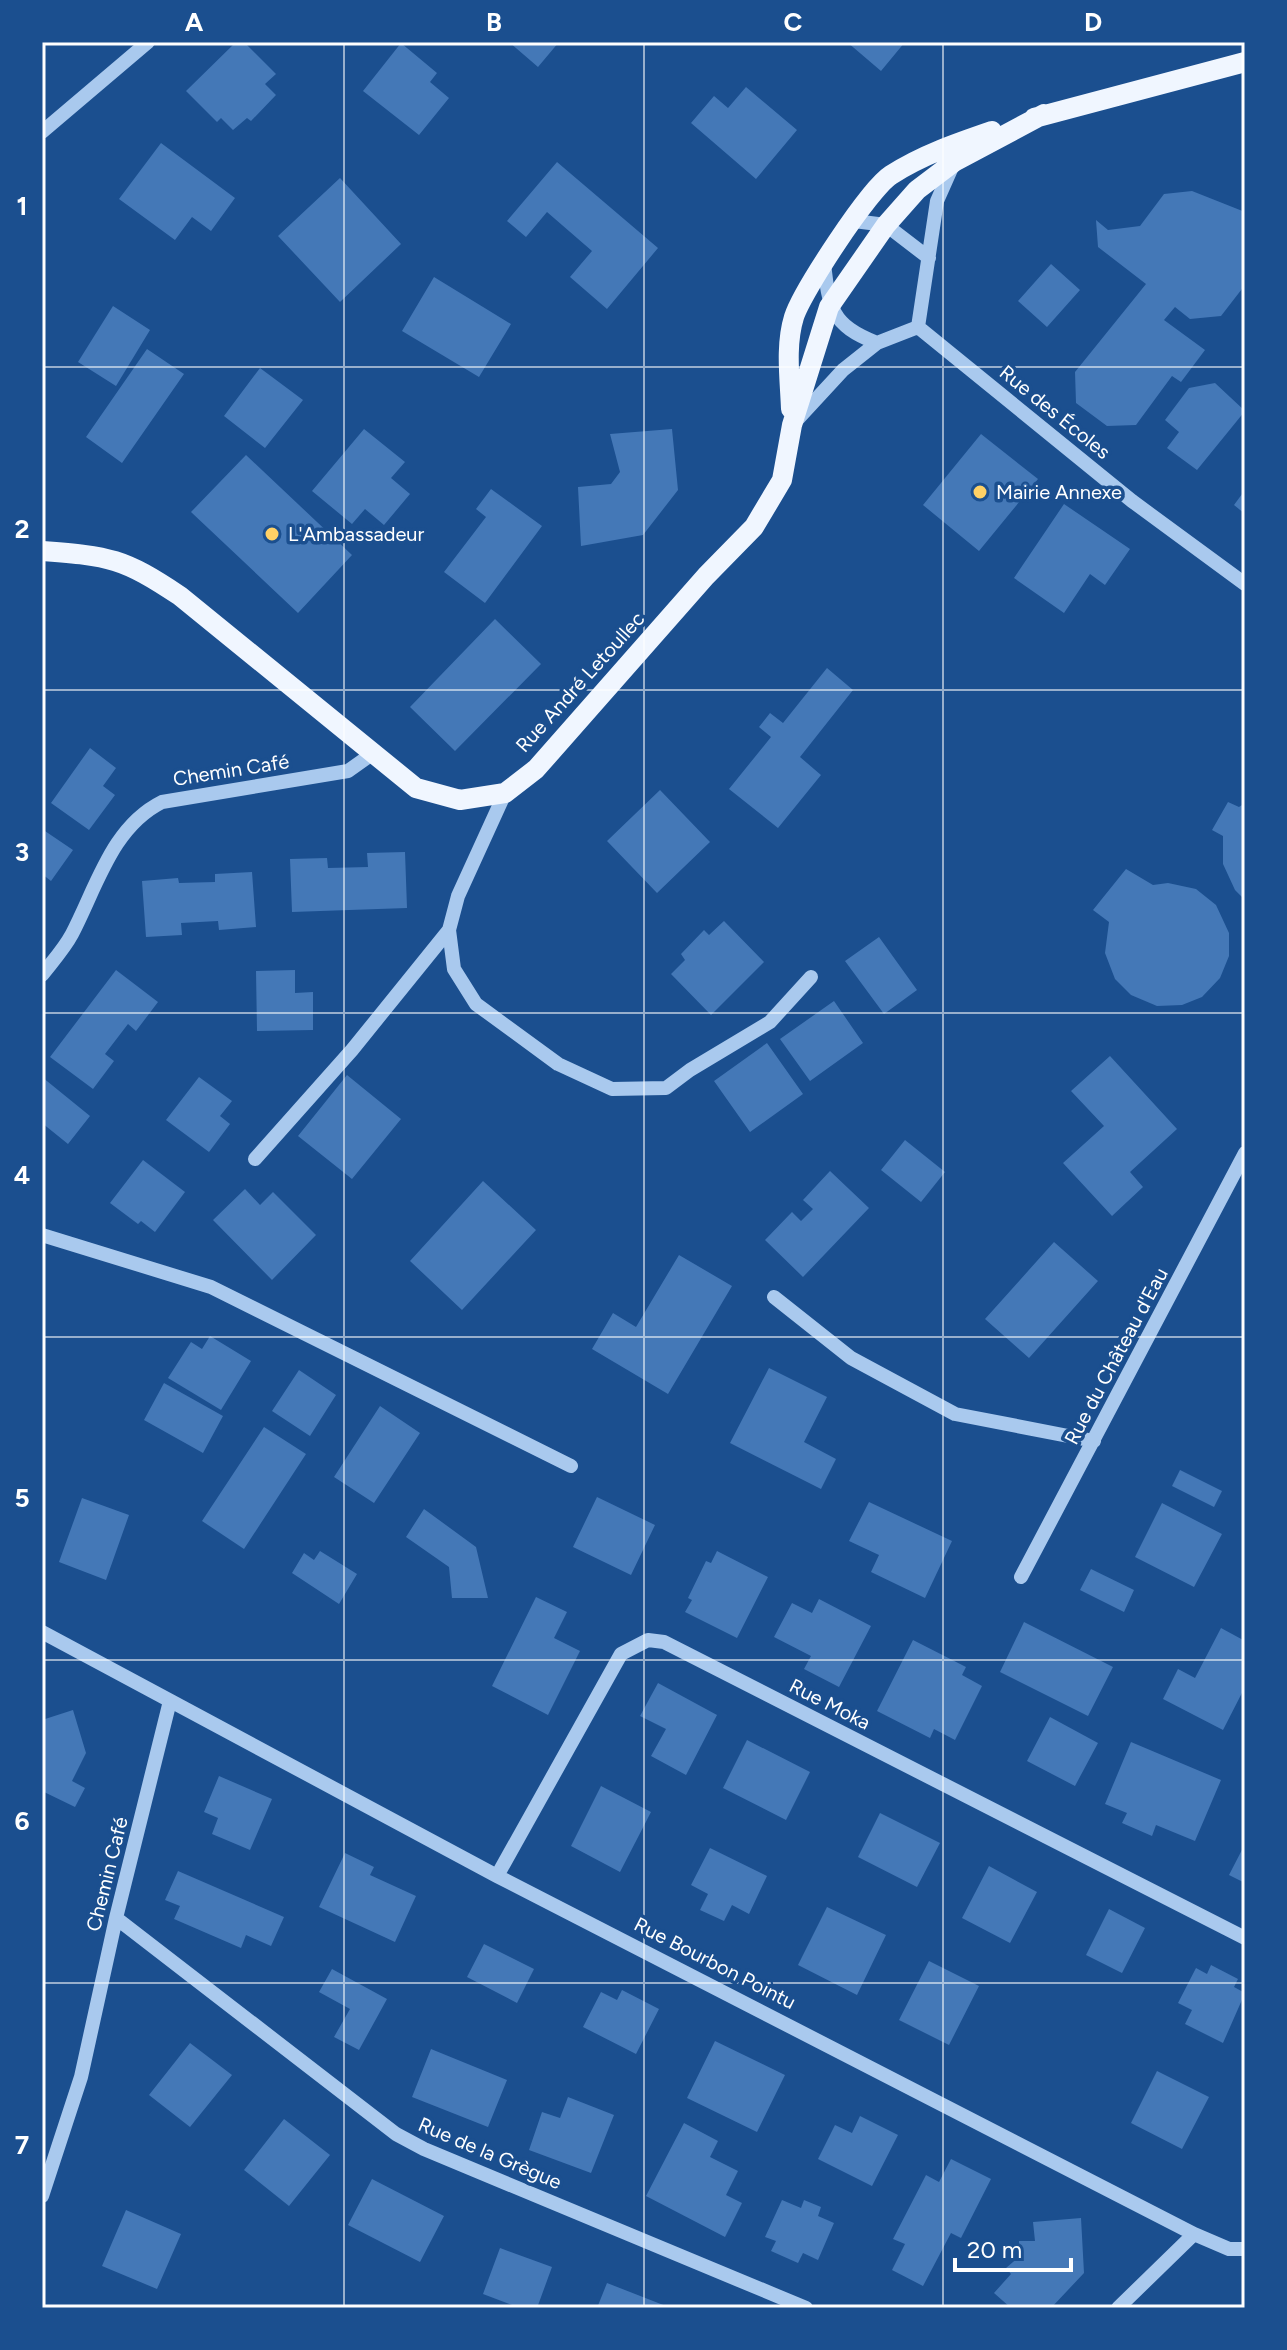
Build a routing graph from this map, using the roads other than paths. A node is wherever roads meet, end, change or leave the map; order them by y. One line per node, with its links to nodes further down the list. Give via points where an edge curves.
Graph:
1 (148, 42): 4 (street)
2 (1245, 62): 3 (main road, Rue André Letoullec)
3 (1044, 114): 5 (main road, Rue André Letoullec); 6 (main road, Rue André Letoullec, via 947,146 887,177)
4 (42, 132)
5 (954, 162): 7 (main road, Rue André Letoullec, via 917,190); 8 (street, via 937,201)
6 (854, 221): 7 (street); 9 (main road, Rue André Letoullec)
7 (886, 225): 8 (street); 10 (main road, Rue André Letoullec)
8 (929, 258): 11 (street)
9 (824, 262): 10 (street); 13 (main road, Rue André Letoullec, via 794,317 789,356)
10 (829, 307): 12 (street, via 849,333); 13 (main road, Rue André Letoullec)
11 (918, 327): 12 (street); 15 (street, Rue des Écoles, via 1132,501)
12 (877, 343): 13 (street, via 843,370)
13 (792, 425): 17 (main road, Rue André Letoullec, via 782,480 754,527 536,769)
14 (42, 551): 16 (main road, Rue André Letoullec, via 104,555 138,568 180,596)
15 (1245, 584)
16 (372, 754): 17 (main road, Rue André Letoullec, via 416,788 460,800); 19 (street, Chemin Café, via 348,771 162,802 143,811 126,827 71,937)
17 (505, 793): 18 (street, via 458,896)
18 (449, 930): 20 (street, via 454,969 476,1004 558,1064 612,1089 666,1088 770,1022); 22 (street)
19 (42, 975)
20 (811, 977)
21 (1245, 1153): 25 (street, Rue du Château d'Eau)
22 (255, 1159)
23 (42, 1235): 26 (street, via 236,1298)
24 (774, 1297): 25 (street, via 851,1358 955,1414)
25 (1094, 1441): 27 (street, Rue du Château d'Eau)
26 (571, 1466)
27 (1021, 1577)
28 (42, 1632): 29 (street)
29 (170, 1701): 30 (street, Rue Bourbon Pointu); 31 (street, Chemin Café)
30 (497, 1876): 32 (street, Rue Moka, via 621,1654 648,1640 664,1642); 34 (street, Rue Bourbon Pointu)
31 (116, 1918): 33 (street, Chemin Café, via 81,2077); 36 (street, Rue de la Grègue, via 396,2134)
32 (1245, 1938)
33 (42, 2196)
34 (1194, 2234): 35 (street, Rue Bourbon Pointu, via 1229,2249); 37 (street)
35 (1245, 2249)
36 (806, 2308)
37 (1118, 2308)

